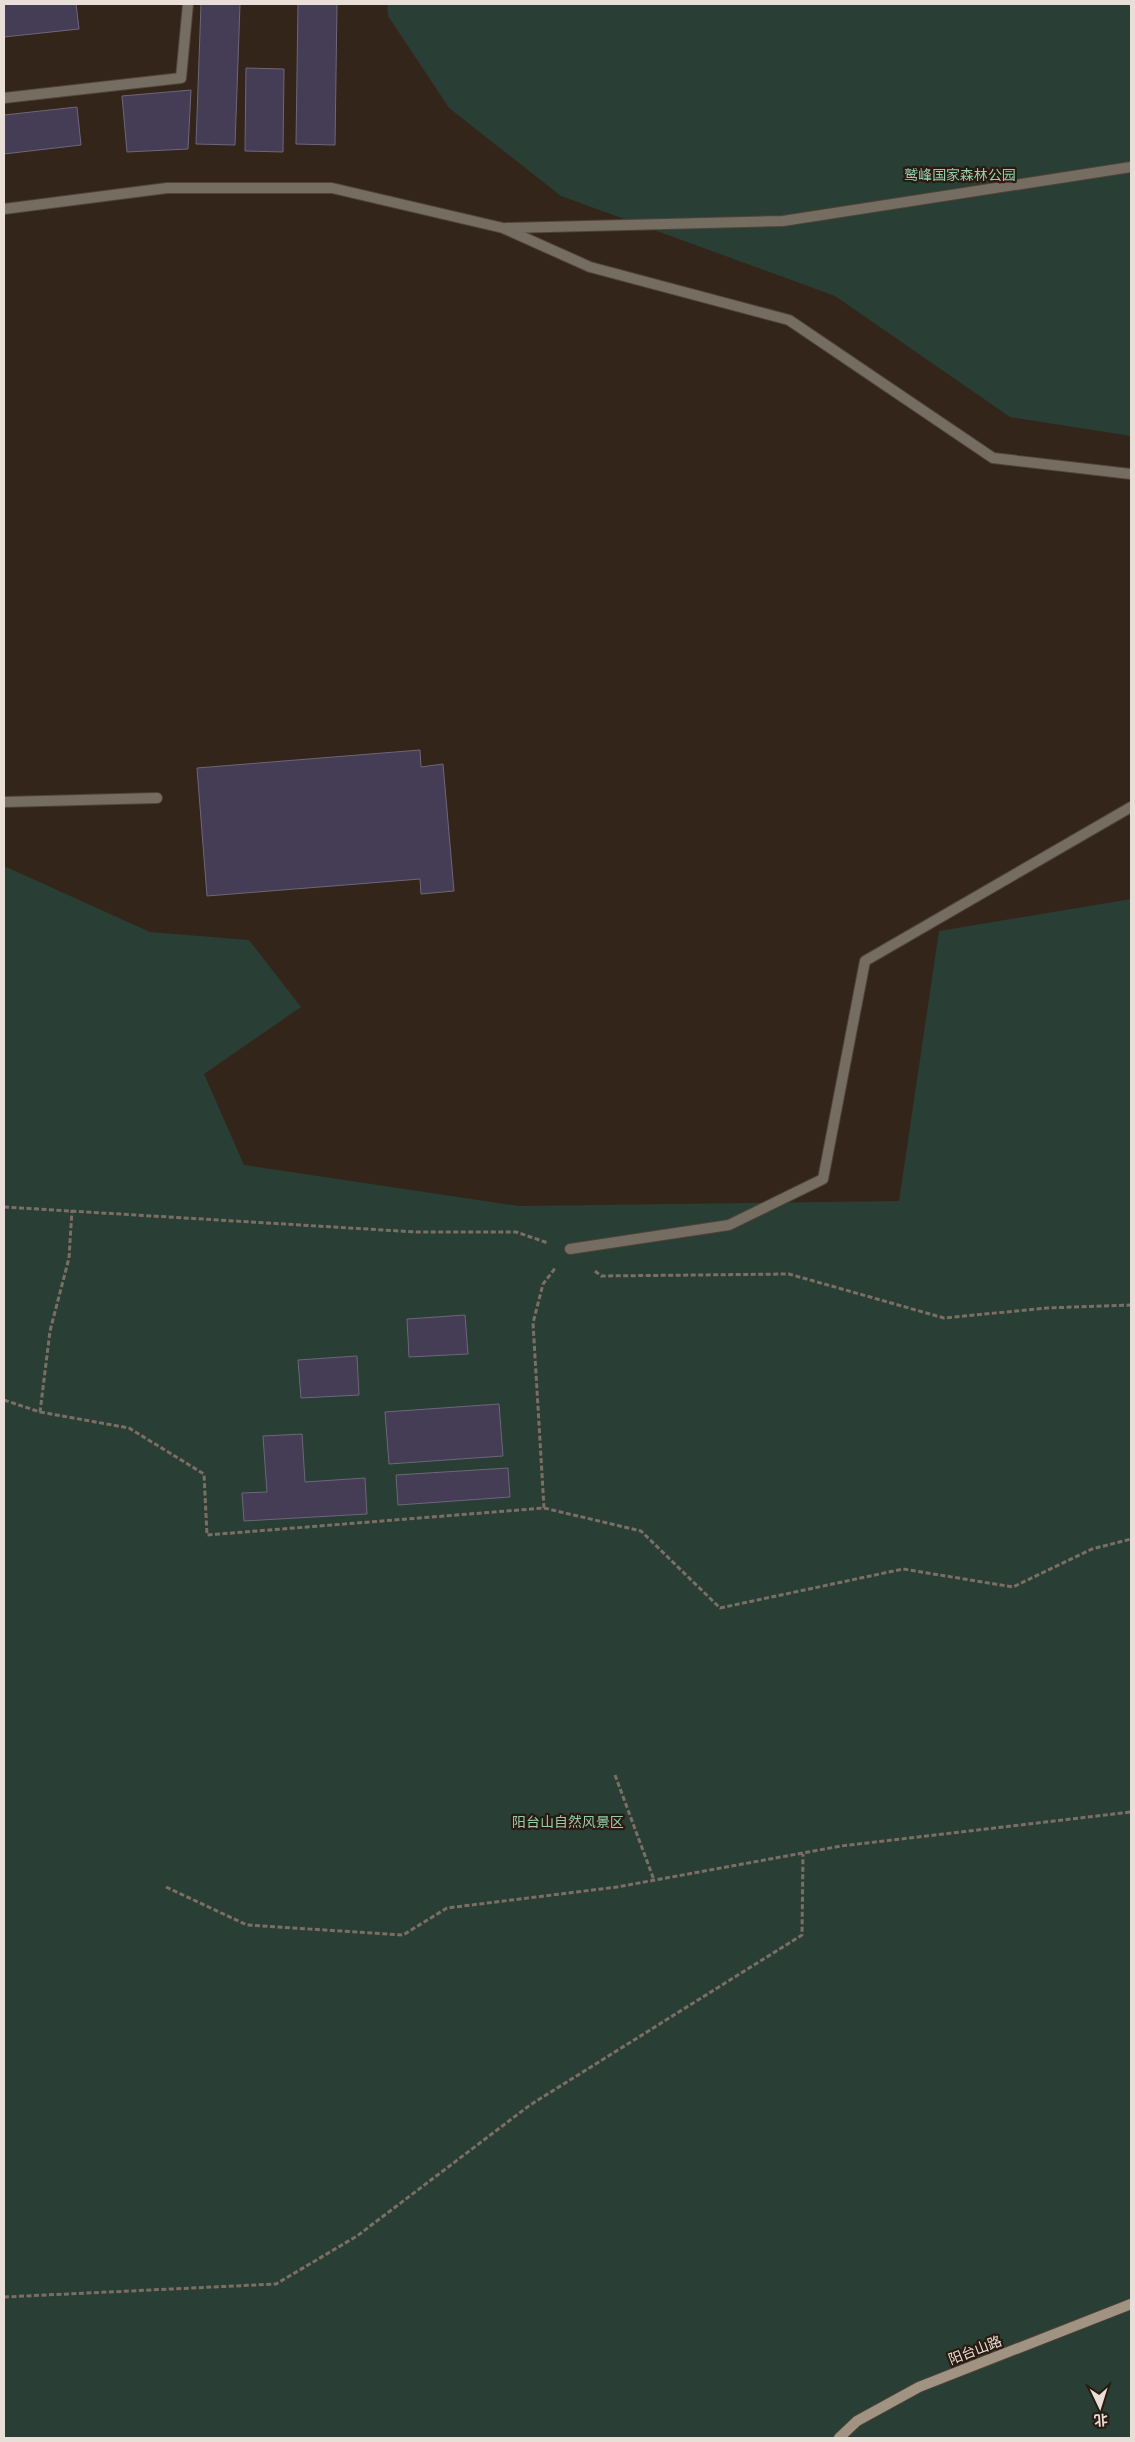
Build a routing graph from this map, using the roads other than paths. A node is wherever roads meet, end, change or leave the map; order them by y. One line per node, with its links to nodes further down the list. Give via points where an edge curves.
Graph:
1 (188, 4): 2 (lane, via 181,78)
2 (4, 98)
3 (1131, 167): 5 (lane, via 783,221)
4 (4, 209): 5 (lane, via 167,188 332,188)
5 (503, 228): 6 (lane, via 590,267 789,320 993,458)
6 (1131, 474)
7 (157, 798): 8 (lane)
8 (4, 802)
9 (1131, 807): 10 (lane, via 865,961 823,1179 729,1225)
10 (570, 1249)
11 (1131, 2304): 12 (street, 阳台山路, via 919,2387 857,2420)
12 (839, 2438)

